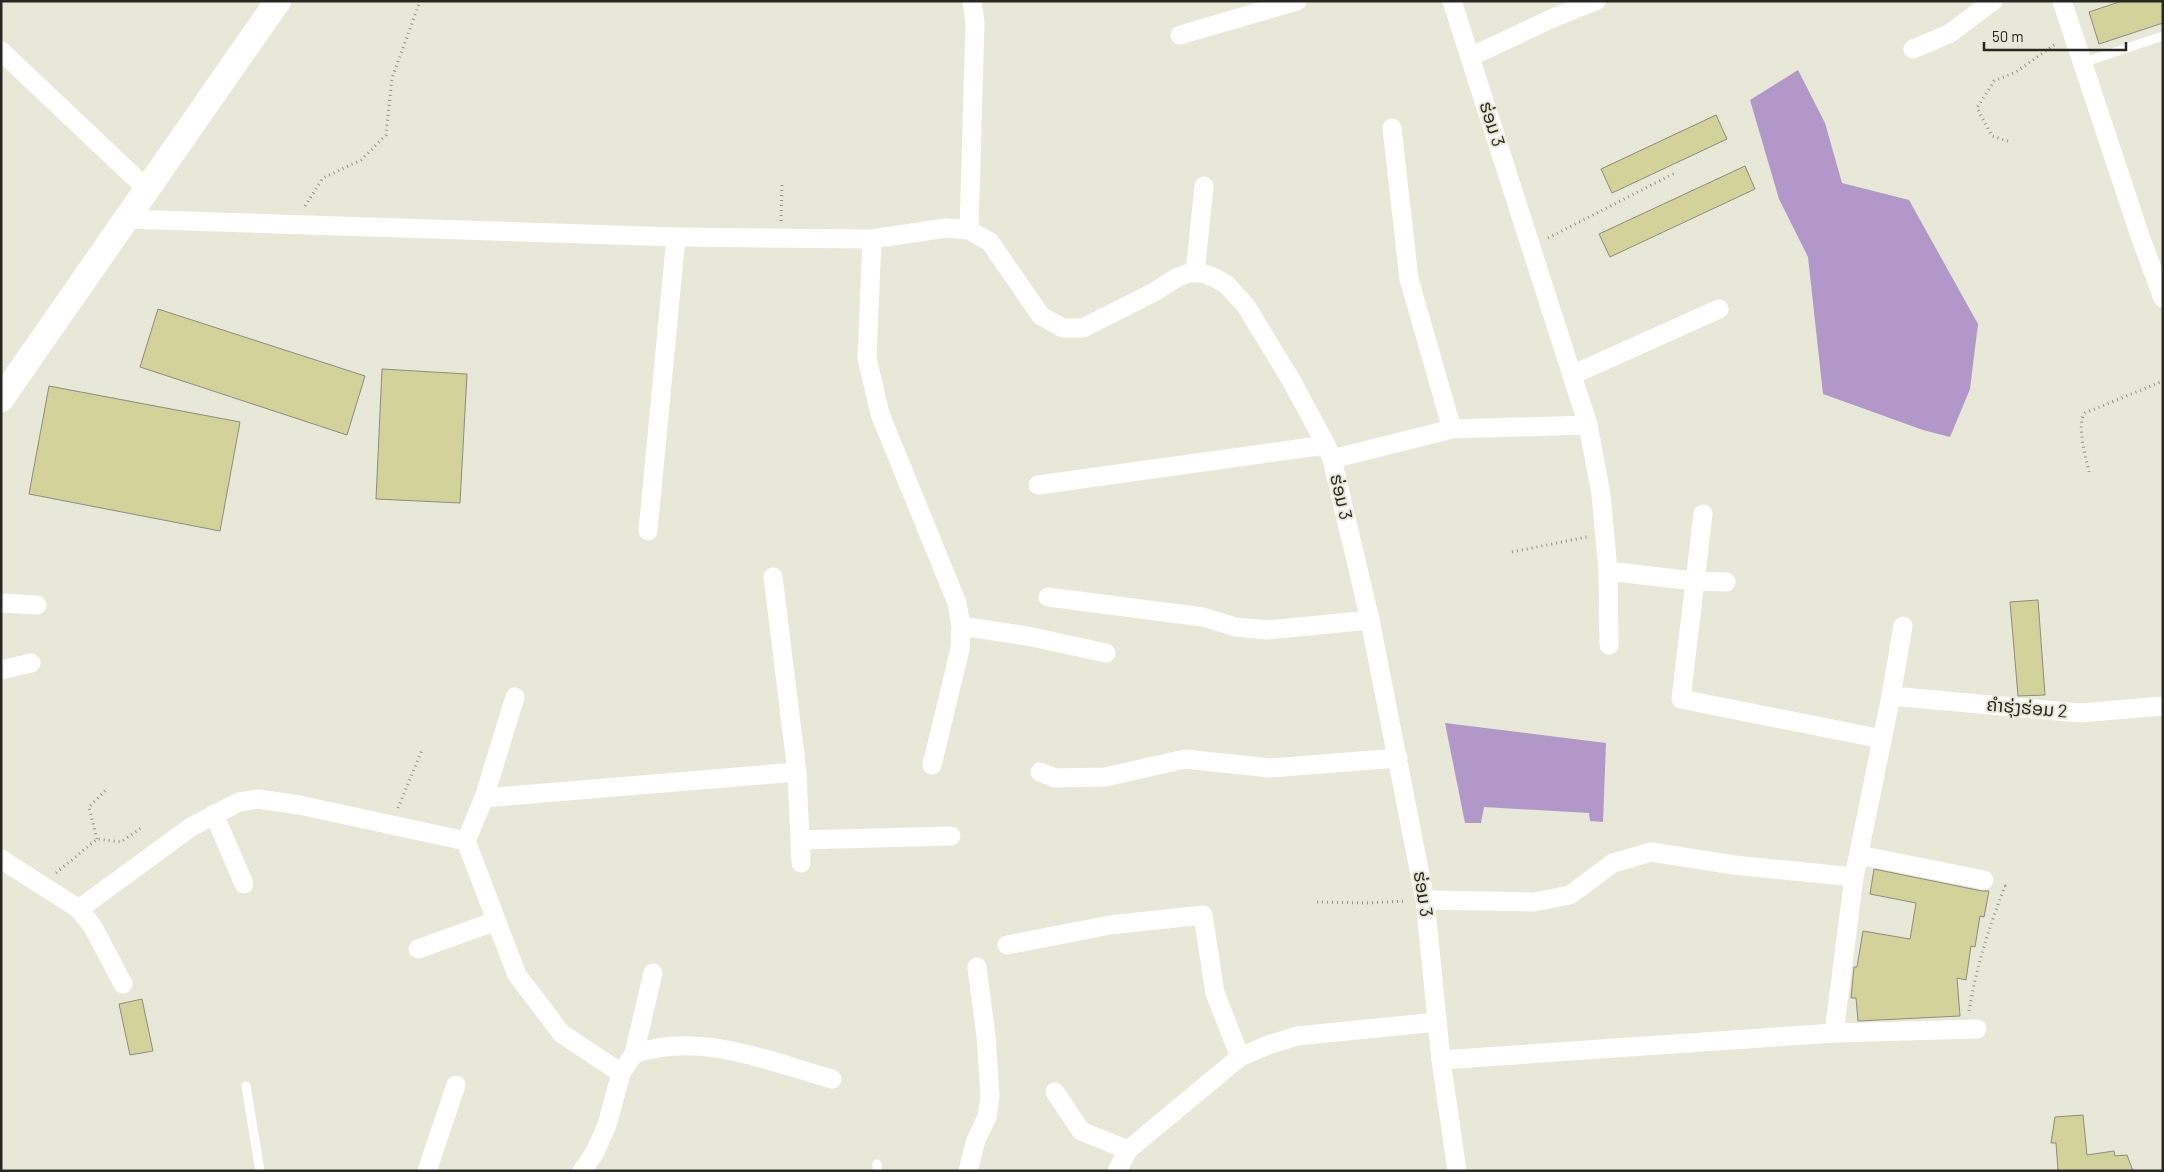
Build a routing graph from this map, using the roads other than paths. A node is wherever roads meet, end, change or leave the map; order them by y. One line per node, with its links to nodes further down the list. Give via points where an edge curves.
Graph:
1 (278, 1): 16 (street)
2 (972, 1): 18 (street, via 976,22)
3 (1297, 1): 8 (street)
4 (1452, 1): 12 (street, ຮ່ອມ 3)
5 (1596, 1): 12 (street)
6 (1993, 1): 10 (street, via 1949,34)
7 (2062, 1): 13 (street)
8 (1180, 35)
9 (2163, 36): 13 (lane)
10 (1913, 49)
11 (1, 50): 16 (street)
12 (1470, 57): 24 (street, ຮ່ອມ 3)
13 (2082, 63): 22 (street)
14 (1392, 128): 27 (street, via 1409,279)
15 (1204, 186): 21 (street)
16 (147, 189): 17 (street)
17 (126, 219): 19 (street); 25 (street)
18 (969, 230): 20 (street, via 946,228); 21 (street, via 990,242 1041,316 1063,328 1083,328 1176,278)
19 (676, 236): 20 (street); 31 (street)
20 (872, 239): 40 (street, via 867,358 880,414 957,603)
21 (1195, 273): 28 (street, via 1227,285 1246,306 1291,380)
22 (2163, 298)
23 (1719, 309): 24 (street)
24 (1572, 375): 26 (street, ຮ່ອມ 3)
25 (1, 399)
26 (1588, 425): 27 (street, ຮ່ອມ 3); 32 (street, via 1602,494)
27 (1452, 429): 28 (street, ຮ່ອມ 3)
28 (1329, 452): 29 (street); 39 (street, ຮ່ອມ 3)
29 (1038, 485)
30 (1704, 514): 34 (street)
31 (648, 531)
32 (1608, 571): 34 (street); 42 (street)
33 (774, 577): 52 (street)
34 (1694, 581): 35 (street); 49 (street, via 1681,699)
35 (1726, 582)
36 (1048, 597): 39 (street, via 1203,617 1236,627 1268,630)
37 (1, 603): 38 (street)
38 (37, 605)
39 (1370, 620): 50 (street, ຮ່ອມ 3)
40 (961, 626): 43 (street); 51 (street, via 960,649)
41 (1903, 626): 46 (street)
42 (1609, 645)
43 (1106, 653)
44 (31, 663): 45 (street)
45 (1, 670)
46 (1891, 696): 48 (street, ຄໍາຮຸ່ງຮ່ອມ 2, via 2080,713); 49 (street)
47 (515, 697): 54 (street)
48 (2163, 706)
49 (1882, 739): 59 (street)
50 (1398, 758): 53 (street, via 1270,768 1186,759 1105,777 1055,778); 65 (street, ຮ່ອມ 3)
51 (932, 765)
52 (798, 772): 54 (street); 57 (street)
53 (1040, 772)
54 (484, 798): 58 (street)
55 (214, 814): 58 (street, via 239,802 258,799); 64 (street); 66 (street)
56 (951, 836): 57 (street)
57 (801, 840): 61 (street)
58 (466, 841): 67 (street)
59 (1859, 855): 62 (street); 63 (street)
60 (1, 859): 66 (street)
61 (800, 863)
62 (1854, 877): 65 (street, via 1734,866 1651,852 1613,863 1570,895 1534,902); 75 (street)
63 (1984, 880)
64 (244, 884)
65 (1425, 900): 73 (street, ຮ່ອມ 3)
66 (78, 908): 72 (street, via 93,927)
67 (496, 921): 69 (street); 79 (street, via 517,975 553,1023 569,1039)
68 (1008, 945): 77 (street, via 1110,925 1204,915 1215,993)
69 (418, 949)
70 (977, 967): 88 (street, via 990,1096 987,1117 976,1140)
71 (652, 973): 76 (street)
72 (124, 984)
73 (1437, 1022): 77 (street, via 1297,1036); 78 (street, ຮ່ອມ 3)
74 (1972, 1029): 75 (street)
75 (1834, 1033): 78 (street)
76 (634, 1054): 79 (street); 80 (street, via 650,1048 677,1045 717,1047)
77 (1240, 1057): 84 (street)
78 (1441, 1060): 90 (street, ຮ່ອມ 3)
79 (621, 1073): 87 (street, via 607,1125)
80 (832, 1079)
81 (456, 1085): 86 (street)
82 (246, 1086): 85 (lane)
83 (1054, 1092): 84 (street, via 1082,1131)
84 (1128, 1150): 89 (street)
85 (260, 1171)
86 (427, 1171)
87 (582, 1171)
88 (968, 1171)
89 (1117, 1171)
90 (1457, 1171)

